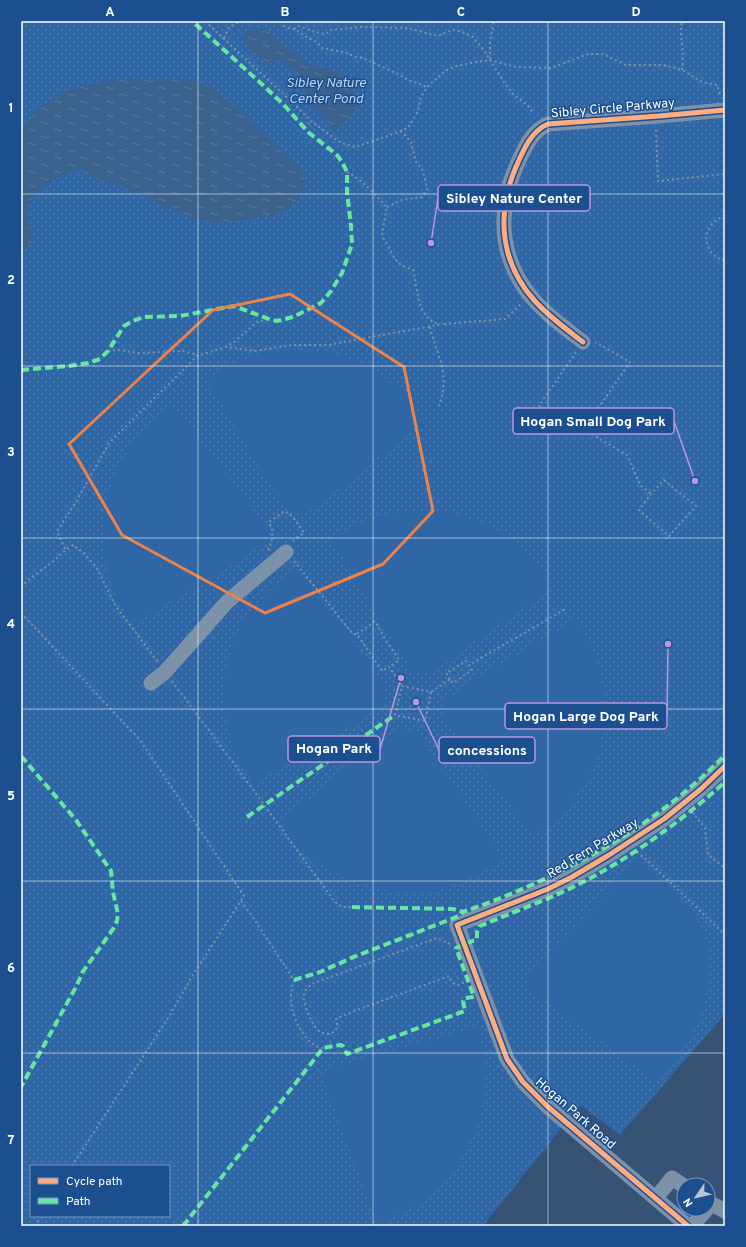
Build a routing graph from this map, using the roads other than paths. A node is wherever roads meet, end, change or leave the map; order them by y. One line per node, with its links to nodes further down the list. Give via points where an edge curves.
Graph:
1 (725, 110): 2 (street, Sibley Circle Parkway, via 548,124 535,133 525,147 505,201 503,221 508,252 521,283 535,301)
2 (585, 343)
3 (284, 549): 4 (street, via 227,602 165,672)
4 (151, 683)
5 (725, 766): 6 (street, Red Fern Parkway, via 664,819 572,877)
6 (457, 926): 8 (street, Hogan Park Road, via 502,1046 514,1071 530,1091)
7 (676, 1181): 8 (street, via 672,1178)
8 (656, 1198): 10 (street, Hogan Park Road)
9 (699, 1217): 11 (street)
10 (688, 1226)
11 (692, 1226)

